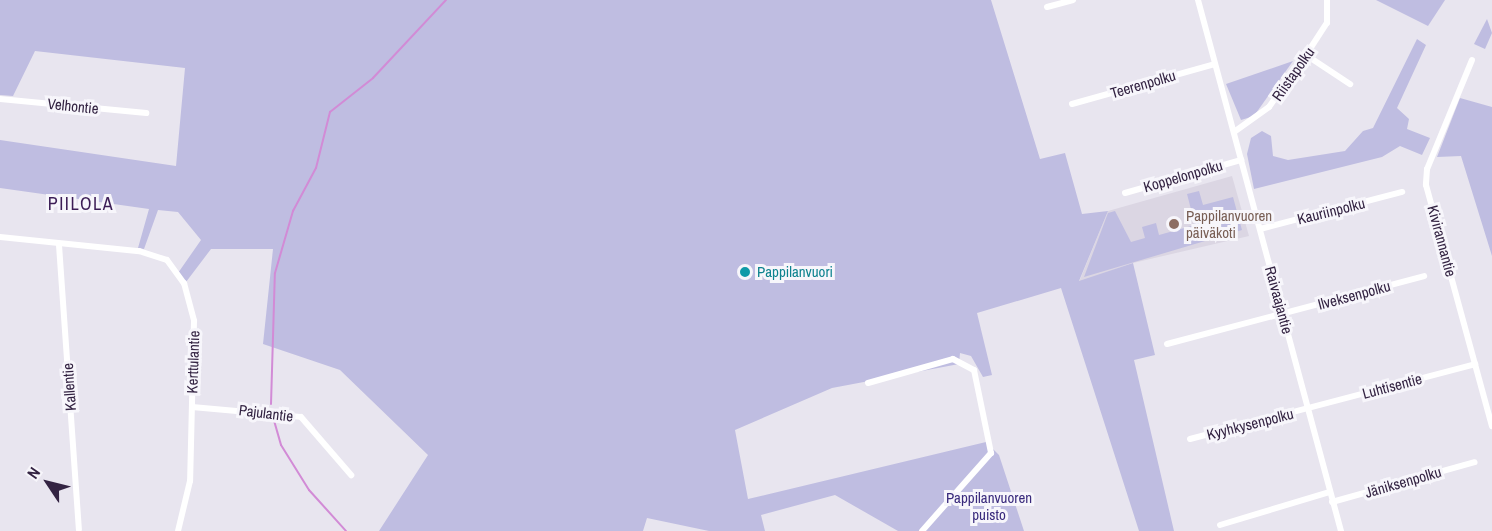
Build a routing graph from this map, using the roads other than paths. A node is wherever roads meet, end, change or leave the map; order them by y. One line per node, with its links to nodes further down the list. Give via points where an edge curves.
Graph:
1 (1073, 0): 4 (street)
2 (1198, 0): 7 (street, Raivaajantie)
3 (1327, 0): 5 (street, Riistapolku, via 1327,23)
4 (1047, 7)
5 (1306, 55): 8 (street); 12 (street, Riistapolku, via 1269,107)
6 (1472, 60): 22 (street, Kivirannantie, via 1427,169 1426,185)
7 (1215, 64): 10 (street, Teerenpolku); 12 (street, Raivaajantie)
8 (1350, 84)
9 (0, 99): 11 (street, Velhontie)
10 (1072, 104)
11 (146, 113)
12 (1233, 132): 13 (street, Raivaajantie)
13 (1241, 160): 15 (street, Koppelonpolku); 16 (street, Raivaajantie)
14 (1402, 192): 16 (street, Kauriinpolku)
15 (1125, 193)
16 (1260, 229): 20 (street, Raivaajantie)
17 (0, 237): 18 (street, Kerttulantie)
18 (59, 245): 24 (street, Kerttulantie, via 139,251 167,260 184,283 194,321); 33 (street, Kallentie)
19 (1424, 276): 20 (street, Ilveksenpolku)
20 (1283, 313): 21 (street, Ilveksenpolku); 25 (street, Raivaajantie)
21 (1167, 344)
22 (1475, 364): 25 (street, Luhtisentie); 26 (street, Kivirannantie)
23 (868, 383): 35 (street, via 954,359 974,370 991,453)
24 (192, 407): 29 (street, Pajulantie, via 301,417); 34 (street, Kerttulantie, via 190,481)
25 (1309, 408): 27 (street, Kyyhkysenpolku); 30 (street, Raivaajantie)
26 (1492, 426)
27 (1190, 439)
28 (1475, 462): 31 (street, Jäniksenpolku)
29 (351, 475)
30 (1329, 492): 31 (street, Raivaajantie); 32 (street)
31 (1332, 502): 36 (street, Raivaajantie)
32 (1220, 525)
33 (80, 529)
34 (178, 531)
35 (922, 531)
36 (1341, 531)

